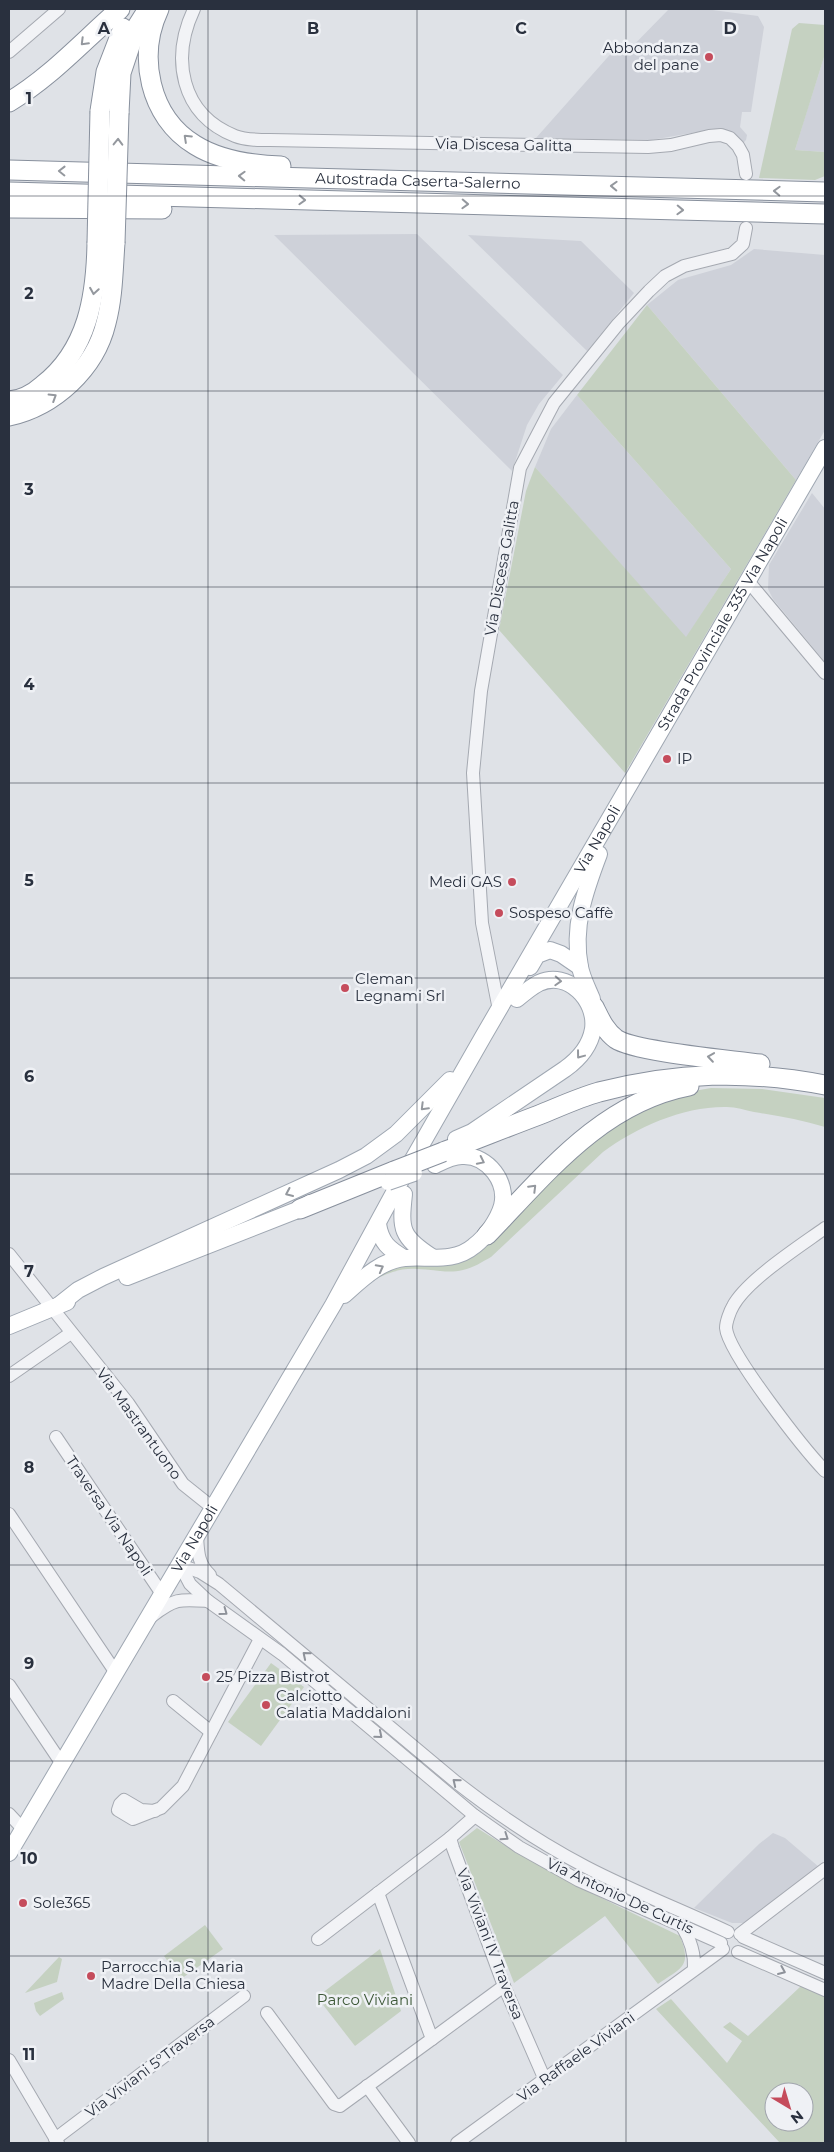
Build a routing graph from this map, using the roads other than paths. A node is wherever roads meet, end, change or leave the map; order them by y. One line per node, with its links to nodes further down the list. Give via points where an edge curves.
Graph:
1 (59, 9): 7 (street)
2 (120, 9): 8 (highway, one-way to 8, via 52,72)
3 (132, 9): 9 (highway, via 106,72)
4 (148, 9): 9 (highway, via 136,28)
5 (159, 9): 12 (highway, one-way to 5, via 434,168 270,166 238,161 194,145 171,123 159,105 149,78 148,52 153,21)
6 (194, 9): 11 (street, Via Discesa Galitta, via 184,36 182,67 185,84 197,108 235,136 270,140 607,148 671,145 721,135 730,138 741,150)
7 (9, 52)
8 (9, 102)
9 (110, 112): 19 (highway, bridge)
10 (9, 170): 12 (highway, Autostrada Caserta-Salerno, one-way to 10)
11 (746, 174)
12 (490, 183): 14 (highway, Autostrada Caserta-Salerno, one-way to 12)
13 (9, 192): 15 (highway, Autostrada Caserta-Salerno)
14 (825, 192)
15 (239, 198): 16 (highway, via 177,209); 17 (highway, Autostrada Caserta-Salerno, one-way to 17)
16 (9, 208)
17 (825, 214)
18 (746, 228): 31 (street, Via Discesa Galitta, via 743,244 732,254 684,266 665,276 649,291 554,403 520,468 480,691 473,773 482,923)
19 (106, 243): 20 (highway, one-way to 20, via 94,295 74,352 57,374 37,390); 21 (highway, one-way to 19, via 54,397 89,363 106,324)
20 (9, 401)
21 (9, 416)
22 (825, 448): 23 (main road, Strada Provinciale 335 Via Napoli)
23 (748, 580): 24 (street); 25 (main road, Strada Provinciale 335 Via Napoli)
24 (825, 673)
25 (621, 801): 26 (main road, Via Napoli); 31 (main road, Via Napoli)
26 (598, 854): 27 (main road, Via Napoli); 28 (main road, via 581,908 577,936)
27 (544, 952): 28 (main road, via 556,951); 29 (main road, Via Napoli); 32 (main road, via 535,958 507,1007)
28 (580, 968): 30 (main road)
29 (517, 999): 36 (main road, one-way to 36, via 541,982 556,980 577,987 591,1009 593,1027 589,1042 578,1059 565,1069); 37 (main road, Via Napoli)
30 (594, 1007): 35 (highway, one-way to 30, via 811,1074 623,1043 605,1028)
31 (499, 1010): 32 (main road, Via Napoli)
32 (484, 1035): 33 (main road, Via Napoli)
33 (470, 1059): 39 (main road, Via Napoli); 47 (main road, one-way to 47, via 396,1134 366,1156 103,1276)
34 (801, 1080): 35 (highway); 36 (highway, via 735,1074 649,1081 573,1101); 42 (highway, one-way to 34, via 586,1136 635,1104 673,1089 707,1083 778,1085)
35 (825, 1084)
36 (442, 1153): 38 (highway, bridge); 42 (main road, one-way to 42, via 480,1159 498,1178 503,1192 502,1206)
37 (404, 1194): 39 (main road, Via Napoli); 41 (main road, via 402,1221)
38 (300, 1209): 47 (main road)
39 (378, 1224): 41 (main road, via 396,1228); 45 (main road, via 382,1241); 46 (main road, Via Napoli)
40 (825, 1228): 52 (street, via 741,1294 732,1308 726,1328 732,1345 750,1374)
41 (405, 1234): 44 (main road)
42 (487, 1235): 44 (main road, via 460,1255)
43 (9, 1254): 47 (street, Via Mastrantuono)
44 (432, 1257): 45 (main road)
45 (404, 1258): 46 (main road, one-way to 45, via 377,1268)
46 (333, 1305): 53 (main road, Via Napoli)
47 (55, 1307): 48 (main road); 49 (street, Via Mastrantuono)
48 (9, 1326)
49 (71, 1334): 50 (street); 53 (street, Via Mastrantuono, via 128,1403 183,1484)
50 (9, 1376)
51 (56, 1437): 58 (street, Traversa Via Napoli)
52 (825, 1472)
53 (213, 1508): 55 (main road, Via Napoli)
54 (9, 1514): 62 (street)
55 (197, 1536): 56 (main road, Via Napoli); 57 (street, Via Antonio De Curtis, via 203,1569)
56 (180, 1565): 57 (street, Via Antonio De Curtis); 58 (main road, Via Napoli); 59 (street, Via Antonio De Curtis, via 190,1584)
57 (219, 1584): 66 (street, Via Antonio De Curtis, one-way to 57)
58 (162, 1594): 60 (main road, Via Napoli)
59 (208, 1601): 60 (street, via 175,1601); 61 (street, Via Antonio De Curtis, one-way to 61)
60 (148, 1619): 62 (main road, Via Napoli)
61 (260, 1639): 65 (street); 67 (street, Via Antonio De Curtis, one-way to 67)
62 (116, 1673): 68 (main road, Via Napoli)
63 (9, 1685): 68 (street)
64 (173, 1701): 65 (street)
65 (211, 1732): 69 (street, via 183,1786)
66 (412, 1744): 67 (street); 78 (street, Via Antonio De Curtis, one-way to 66, via 600,1874 530,1836 488,1808)
67 (403, 1755): 71 (street, Via Antonio De Curtis)
68 (62, 1764): 72 (main road, Via Napoli)
69 (155, 1811)
70 (9, 1814): 72 (street)
71 (475, 1816): 73 (street); 77 (street, Via Antonio De Curtis, one-way to 77, via 578,1880)
72 (23, 1829): 74 (main road, Via Napoli)
73 (450, 1838): 76 (street); 84 (street, Via Viviani IV Traversa)
74 (9, 1853)
75 (825, 1869): 78 (street)
76 (378, 1893): 79 (street); 88 (street)
77 (682, 1926): 80 (street, Via Antonio De Curtis); 82 (street, via 695,1959)
78 (737, 1934): 80 (street, via 722,1936); 81 (street, via 743,1944); 83 (street, Via Antonio De Curtis)
79 (318, 1938)
80 (722, 1946): 81 (street, Via Antonio De Curtis, via 730,1953); 82 (street, Via Raffaele Viviani)
81 (738, 1952): 85 (street, Via Antonio De Curtis, one-way to 85)
82 (694, 1969): 90 (street, Via Raffaele Viviani)
83 (825, 1973)
84 (504, 1986): 88 (street); 90 (street, Via Viviani IV Traversa)
85 (825, 1990)
86 (244, 1996): 92 (street, Via Viviani 5°Traversa)
87 (268, 2013): 91 (street, via 334,2104 340,2106)
88 (432, 2039): 91 (street)
89 (9, 2060): 92 (street)
90 (546, 2080): 94 (street, Via Raffaele Viviani)
91 (368, 2086): 93 (street)
92 (57, 2141)
93 (409, 2143)
94 (457, 2143)

